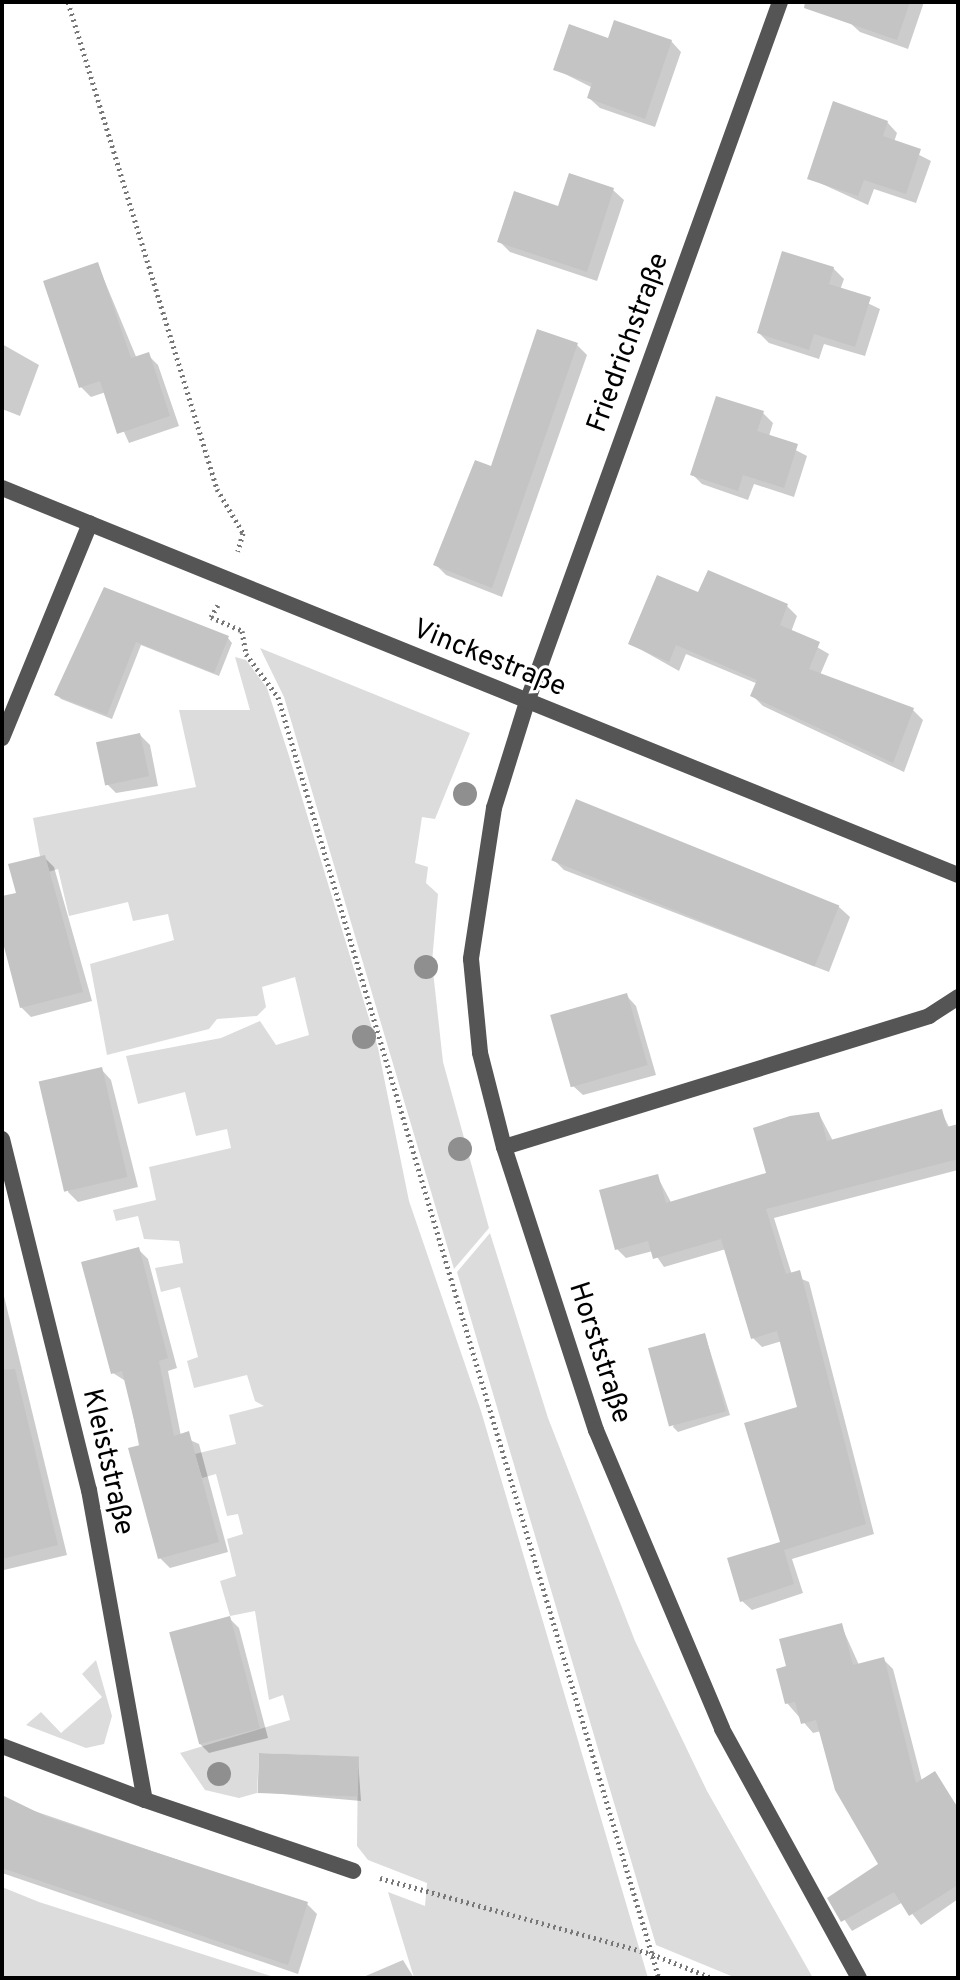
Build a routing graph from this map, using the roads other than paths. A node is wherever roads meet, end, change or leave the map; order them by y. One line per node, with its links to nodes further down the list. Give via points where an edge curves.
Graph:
1 (780, 2): 4 (street, Friedrichstraße)
2 (2, 488): 3 (street, Vinckestraße)
3 (90, 523): 4 (street, Vinckestraße); 5 (street)
4 (527, 702): 6 (street, Vinckestraße); 9 (street, Horststraße, via 494,808 471,959 480,1053)
5 (2, 738)
6 (958, 875)
7 (958, 997): 9 (street, via 929,1016)
8 (2, 1139): 11 (street, Kleiststraße, via 89,1490)
9 (504, 1147): 13 (street, Horststraße, via 596,1430 722,1729)
10 (2, 1746): 11 (street)
11 (145, 1800): 12 (street)
12 (353, 1871)
13 (859, 1978)

